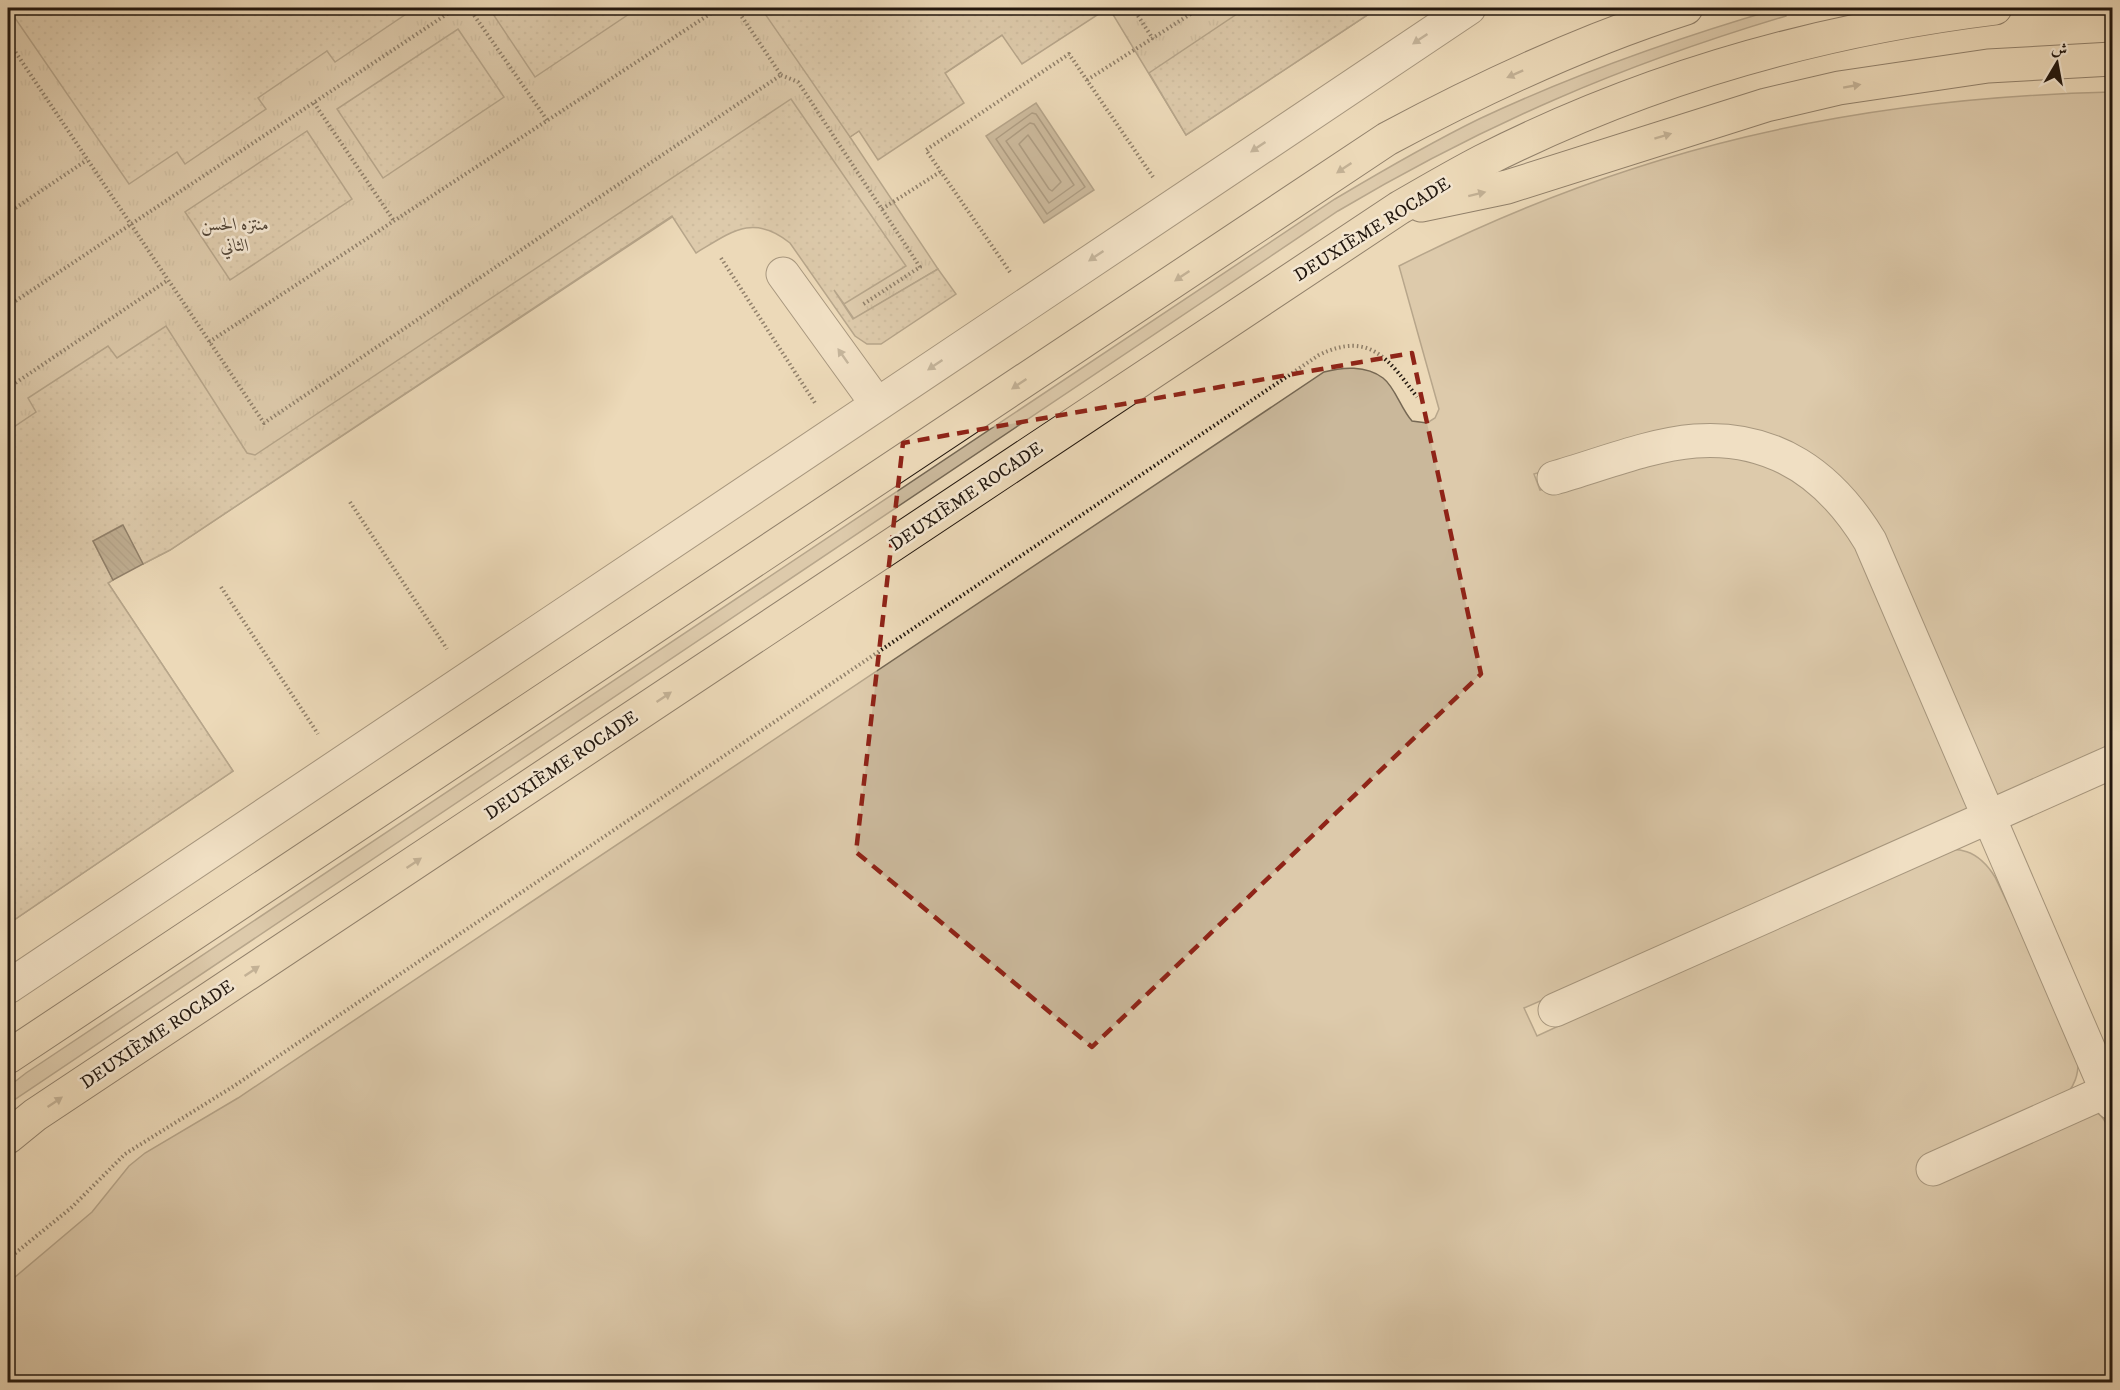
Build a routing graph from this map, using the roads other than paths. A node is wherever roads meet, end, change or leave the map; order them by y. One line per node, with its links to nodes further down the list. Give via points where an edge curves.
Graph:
1 (1469, 8): 9 (street, one-way to 9)
2 (1639, 8): 5 (highway)
3 (1686, 8): 5 (highway)
4 (1995, 8): 7 (highway, DEUXIÈME ROCADE, via 1839,33 1747,57 1656,87 1482,162)
5 (1560, 54): 15 (highway, one-way to 15, via 1387,139)
6 (2112, 59): 7 (highway, one-way to 6, via 1508,187 1766,105 1839,88 1988,66)
7 (1399, 208): 17 (highway, DEUXIÈME ROCADE, one-way to 7, via 65,1095)
8 (783, 274): 9 (street, one-way to 8)
9 (877, 404): 13 (street)
10 (1554, 478): 12 (street, via 1695,441 1729,441 1759,447 1789,458 1815,474 1842,500 1870,541)
11 (2112, 762): 12 (street)
12 (1990, 819): 14 (street); 16 (street)
13 (8, 987)
14 (1555, 1010)
15 (8, 1057)
16 (2110, 1097): 18 (street)
17 (8, 1137)
18 (1933, 1169)

